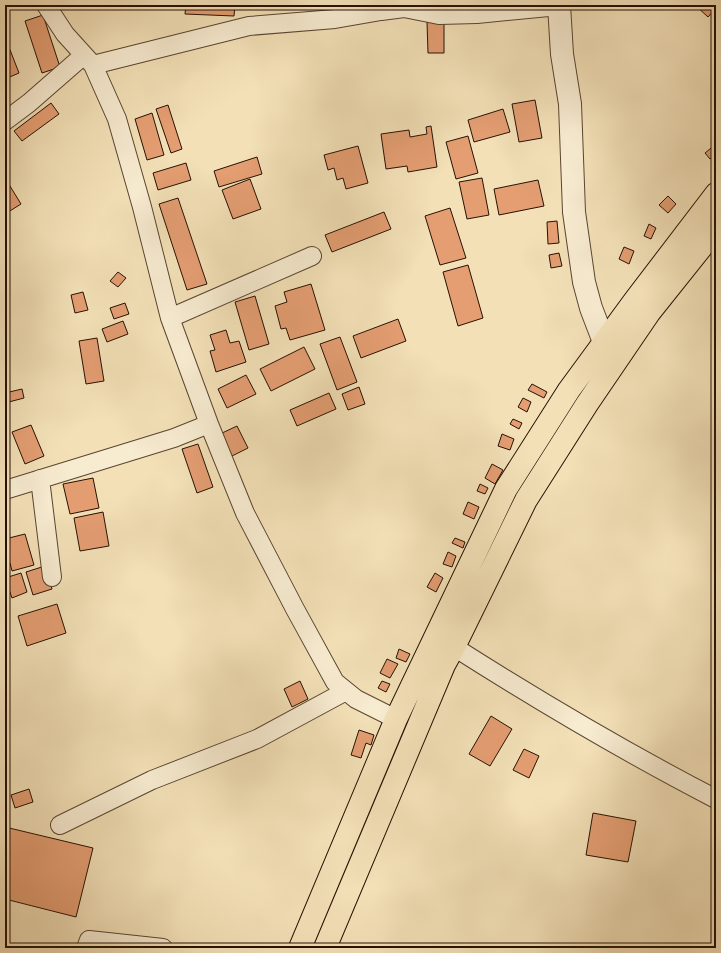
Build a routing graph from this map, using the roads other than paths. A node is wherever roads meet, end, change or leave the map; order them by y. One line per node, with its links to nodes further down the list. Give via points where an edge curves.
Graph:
1 (46, 5): 4 (street, via 66,34)
2 (559, 5): 3 (street, via 477,14 439,15 404,8); 10 (street, via 562,54 570,104 575,220 584,282)
3 (344, 11): 4 (street, via 249,26)
4 (89, 60): 5 (street); 9 (street, via 117,119)
5 (5, 121)
6 (716, 194): 10 (main road)
7 (716, 228): 11 (main road, via 649,313)
8 (312, 256): 9 (street)
9 (170, 318): 12 (street)
10 (604, 342): 11 (street); 18 (main road, via 569,390 506,489)
11 (617, 360): 16 (main road, via 526,500)
12 (209, 424): 13 (street, via 174,438); 17 (street, via 249,520 295,610 335,682)
13 (40, 479): 14 (street); 15 (street)
14 (5, 490)
15 (52, 577)
16 (454, 647): 19 (street, via 664,772); 24 (main road, via 444,665)
17 (346, 691): 18 (street); 20 (street, via 257,739 152,780)
18 (396, 720): 23 (main road)
19 (716, 799)
20 (60, 825)
21 (86, 948): 22 (street, via 89,940)
22 (162, 948)
23 (300, 948)
24 (325, 948)

